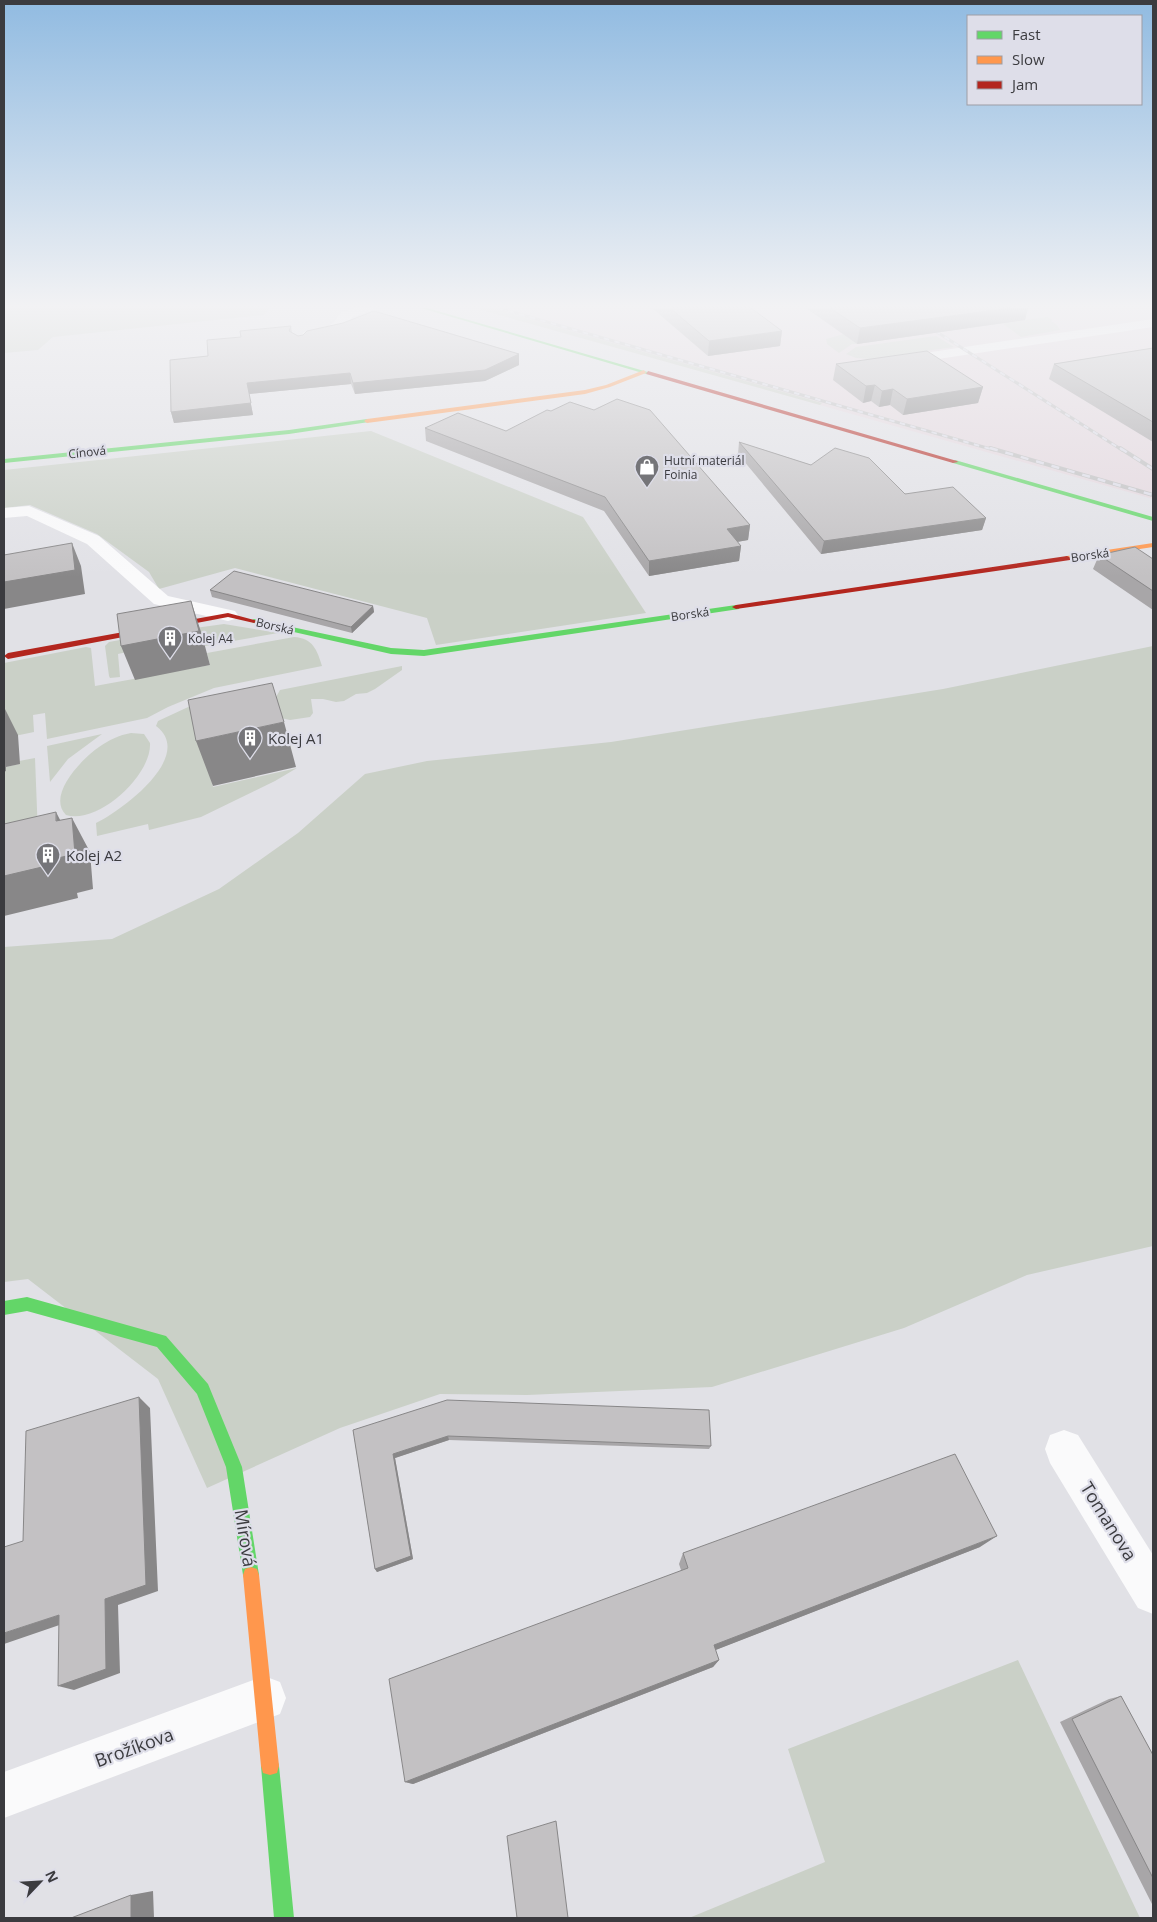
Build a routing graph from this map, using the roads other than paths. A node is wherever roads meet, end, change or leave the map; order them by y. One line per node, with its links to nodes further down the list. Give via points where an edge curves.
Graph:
1 (548, 398): 3 (street, Cínová, via 289,432)
2 (733, 398): 5 (street)
3 (4, 461)
4 (4, 513): 7 (street, Borská, via 30,511 94,540 161,600)
5 (1153, 519)
6 (1153, 545): 7 (street, Borská, via 424,653 372,647)
7 (228, 615): 8 (street, Borská)
8 (8, 656)
9 (4, 1308): 12 (street, Mírová, via 27,1304 161,1341 203,1389 234,1467 251,1570)
10 (1064, 1449): 11 (street, Tomanova)
11 (1153, 1593)
12 (264, 1698): 13 (street, Brožíkova); 14 (street, Mírová)
13 (4, 1795)
14 (284, 1918)

